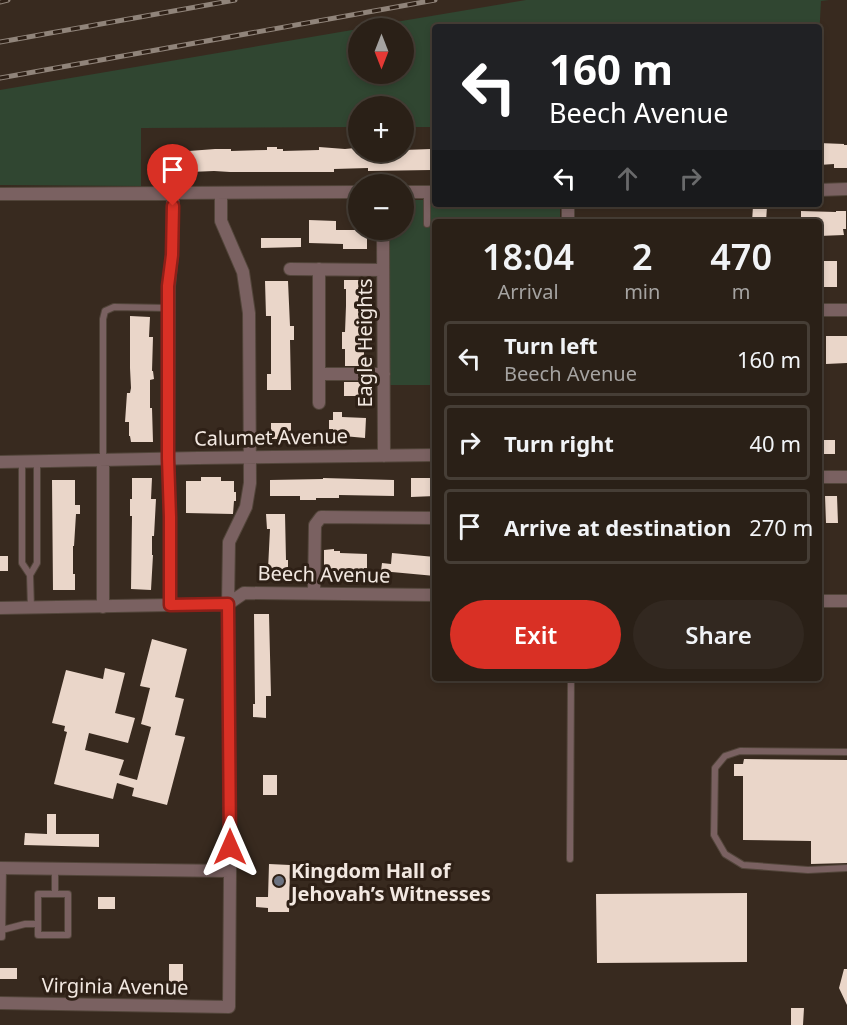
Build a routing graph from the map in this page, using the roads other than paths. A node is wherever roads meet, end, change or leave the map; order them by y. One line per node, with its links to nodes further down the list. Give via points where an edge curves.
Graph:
1 (822, 189): 2 (street)
2 (847, 189)
3 (348, 192): 7 (street)
4 (414, 192): 5 (street)
5 (431, 192): 9 (lane)
6 (173, 193): 7 (street); 8 (street); 14 (street)
7 (221, 193): 22 (street, via 221,221 243,272 249,313)
8 (0, 194)
9 (427, 224)
10 (383, 240): 13 (street, Eagle Heights)
11 (290, 269): 12 (street)
12 (319, 269): 13 (street); 17 (street)
13 (383, 270): 18 (street, Eagle Heights)
14 (168, 308): 23 (street); 24 (lane, via 114,307 105,311)
15 (822, 310): 16 (street)
16 (847, 310)
17 (319, 374): 18 (street); 19 (street)
18 (384, 374): 21 (street, Eagle Heights)
19 (319, 403)
20 (432, 455): 21 (street, Calumet Avenue)
21 (384, 456): 22 (street, Calumet Avenue)
22 (250, 457): 23 (street, Calumet Avenue); 36 (street, via 246,507 229,542)
23 (168, 458): 24 (street, Calumet Avenue); 37 (lane)
24 (103, 460): 26 (street, Calumet Avenue); 38 (street)
25 (22, 461): 26 (street, Calumet Avenue); 27 (street, Calumet Avenue); 31 (lane, via 22,563)
26 (37, 461): 31 (lane, via 37,563)
27 (0, 462)
28 (822, 477): 29 (street)
29 (847, 477)
30 (432, 518): 32 (street, via 321,517 315,525)
31 (30, 575): 40 (lane)
32 (314, 593): 33 (street, Beech Avenue); 36 (street, Beech Avenue, via 244,593)
33 (432, 594)
34 (822, 601): 35 (street)
35 (847, 601)
36 (228, 604): 37 (street, Beech Avenue); 47 (street)
37 (170, 605): 38 (street, Beech Avenue)
38 (103, 607): 40 (street, Beech Avenue)
39 (0, 608): 40 (street, Beech Avenue)
40 (31, 608)
41 (571, 681): 43 (lane)
42 (847, 752): 45 (lane, via 740,751 725,756 715,768 714,835 725,854 743,865 807,870)
43 (570, 859)
44 (2, 868): 46 (street); 50 (lane)
45 (847, 868)
46 (55, 869): 47 (street); 48 (lane)
47 (230, 871): 51 (street, Virginia Avenue, via 229,1007)
48 (55, 894): 49 (lane, via 38,894); 49 (lane, via 68,894 68,935 38,935)
49 (38, 924): 50 (lane, via 26,924)
50 (1, 934)
51 (0, 1003)

